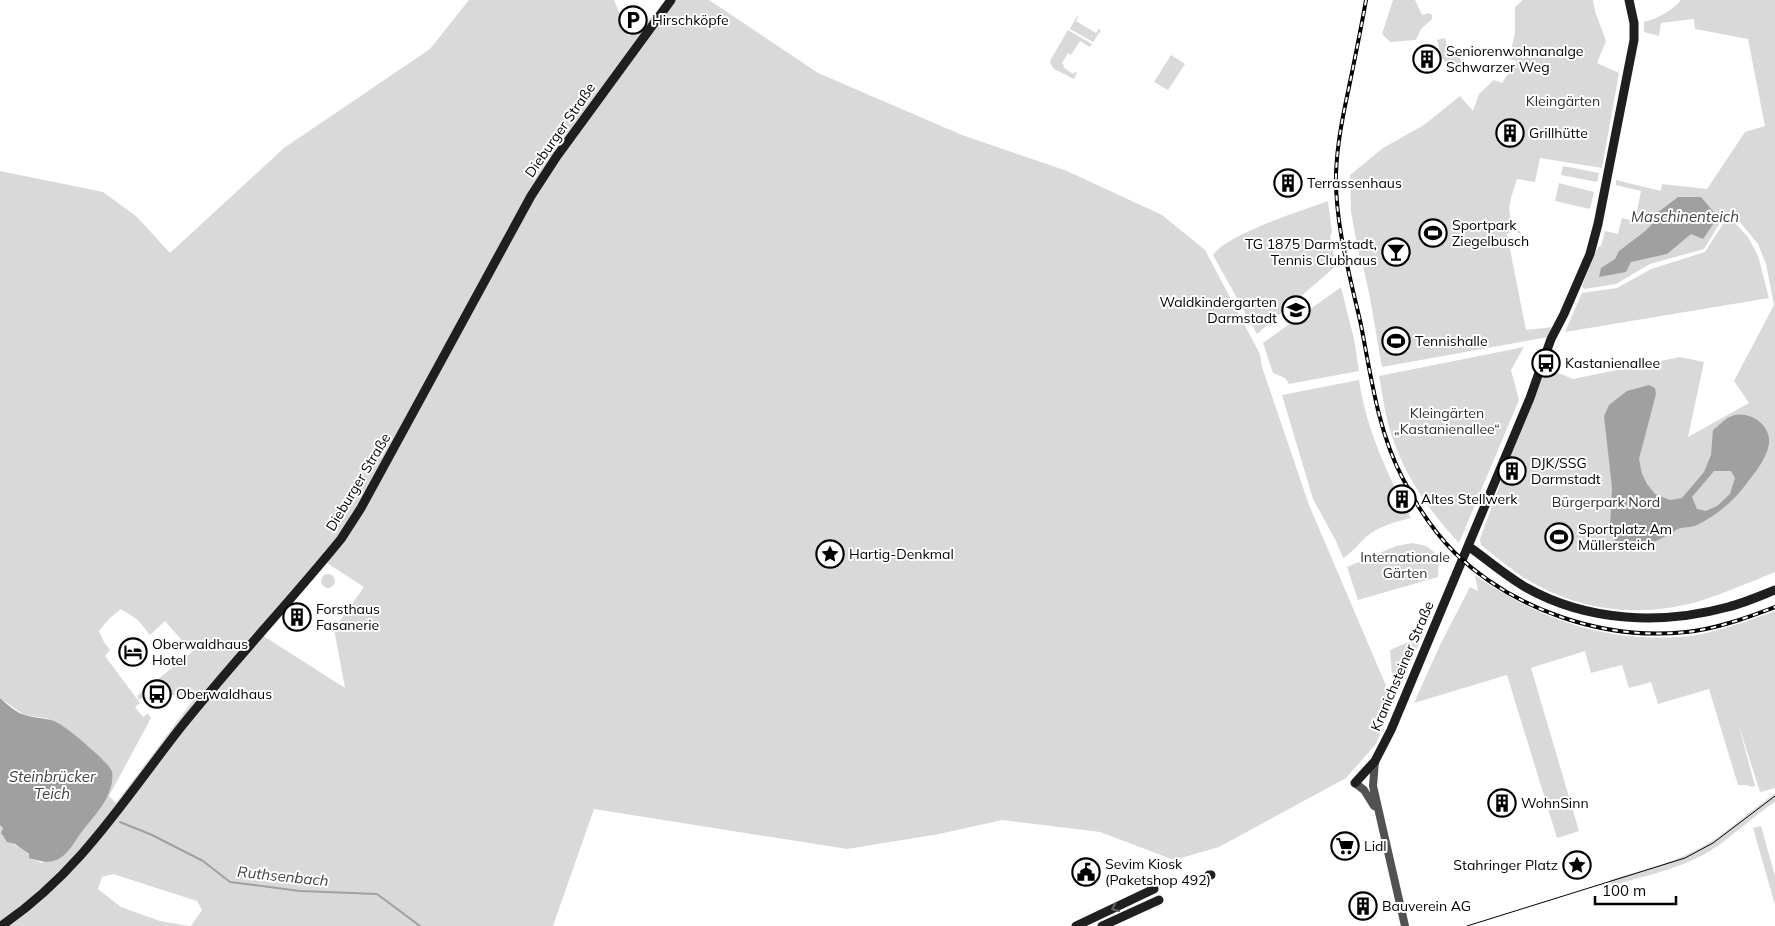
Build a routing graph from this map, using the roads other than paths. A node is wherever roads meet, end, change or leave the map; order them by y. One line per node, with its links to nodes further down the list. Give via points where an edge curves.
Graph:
1 (671, 0): 12 (main road, Dieburger Straße, via 531,196 341,539 187,720 95,840 50,888)
2 (1629, 0): 3 (main road, Kranichsteiner Straße, via 1634,40 1590,254)
3 (1468, 546): 4 (main road, via 1511,578 1545,597 1574,608 1616,616 1684,616 1730,607); 5 (main road, Kranichsteiner Straße)
4 (1775, 590)
5 (1375, 762): 6 (main road, Kranichsteiner Straße); 8 (street)
6 (1364, 774): 7 (main road, Kranichsteiner Straße); 8 (street)
7 (1355, 783): 9 (street, via 1369,796)
8 (1373, 786): 9 (street)
9 (1379, 815): 15 (street)
10 (1154, 889): 13 (main road, one-way to 13)
11 (1159, 900): 14 (main road)
12 (0, 926)
13 (1076, 926)
14 (1102, 926)
15 (1405, 926)

